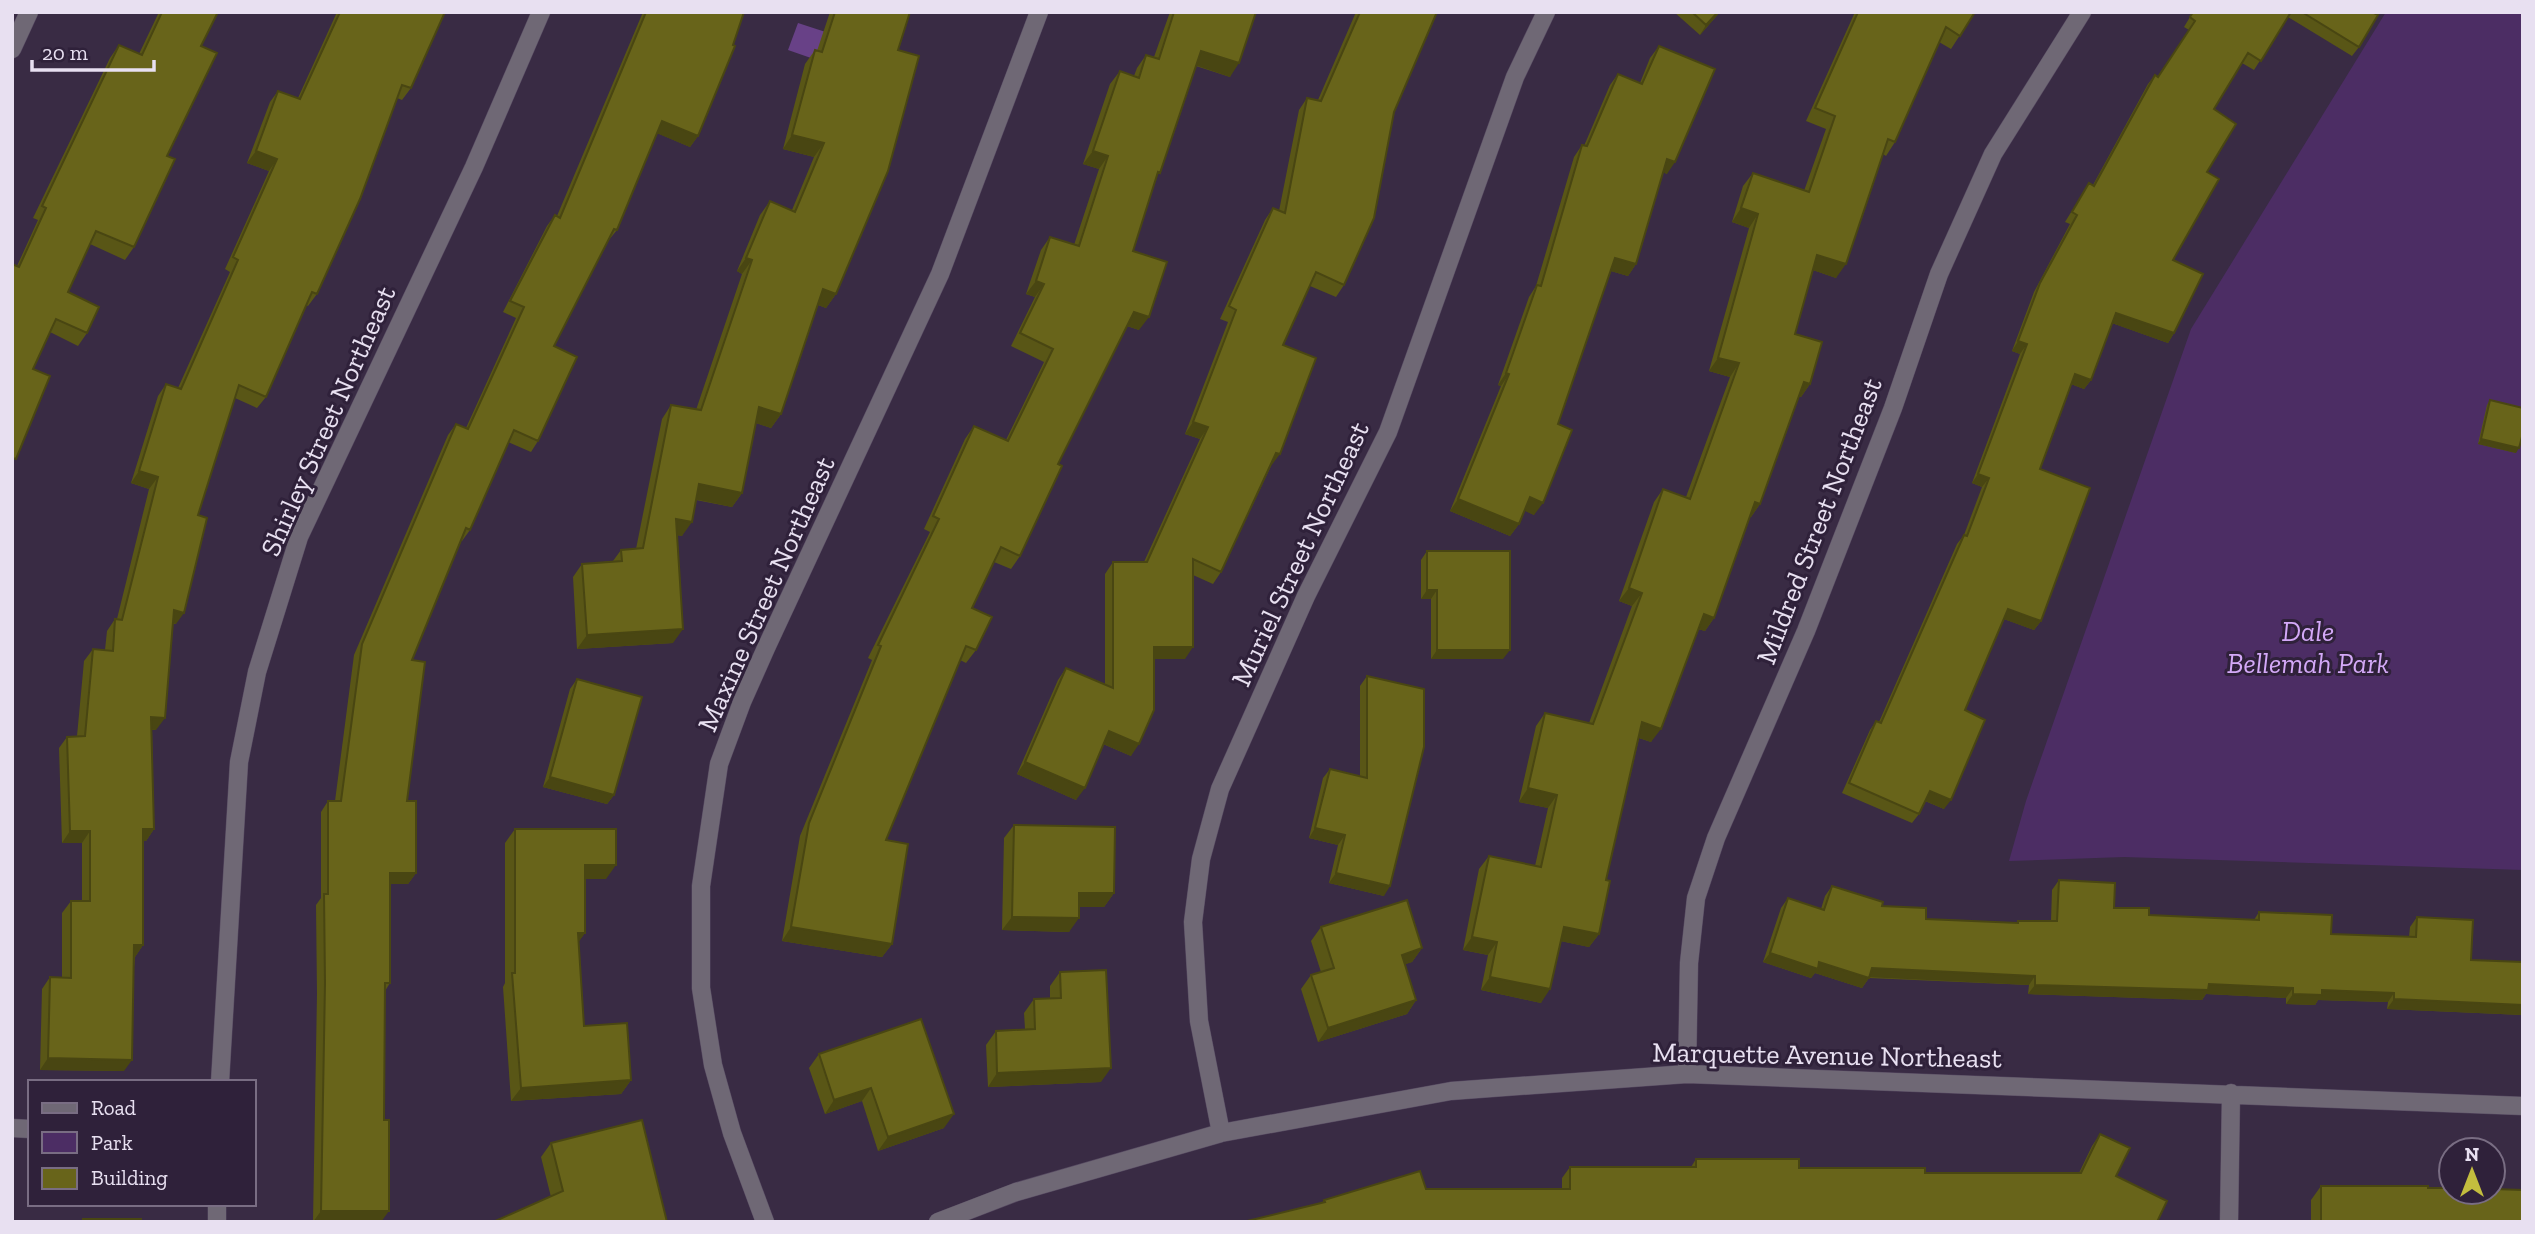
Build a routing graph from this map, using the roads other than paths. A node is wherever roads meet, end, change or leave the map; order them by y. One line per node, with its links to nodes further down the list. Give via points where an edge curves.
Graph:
1 (29, 12): 6 (street)
2 (541, 12): 8 (street, Shirley Street Northeast, via 474,167 299,537 257,672 239,762)
3 (1039, 12): 12 (street, Maxine Street Northeast, via 940,274 766,648 719,764 701,886 701,988 713,1065)
4 (1546, 12): 11 (street, Muriel Street Northeast, via 1515,77 1388,432 1306,596 1220,789 1201,859 1193,922 1199,1021)
5 (2082, 12): 7 (street, Mildred Street Northeast, via 1993,154 1939,274 1816,607 1716,838 1696,898 1689,963)
6 (12, 49)
7 (1687, 1073): 9 (street, Marquette Avenue Northeast); 11 (street, Marquette Avenue Northeast, via 1451,1091)
8 (220, 1080)
9 (2231, 1093): 10 (street, Marquette Avenue Northeast); 14 (street)
10 (2523, 1106)
11 (1221, 1133): 13 (street, Marquette Avenue Northeast, via 1016,1192)
12 (765, 1222)
13 (938, 1222)
14 (2229, 1222)

